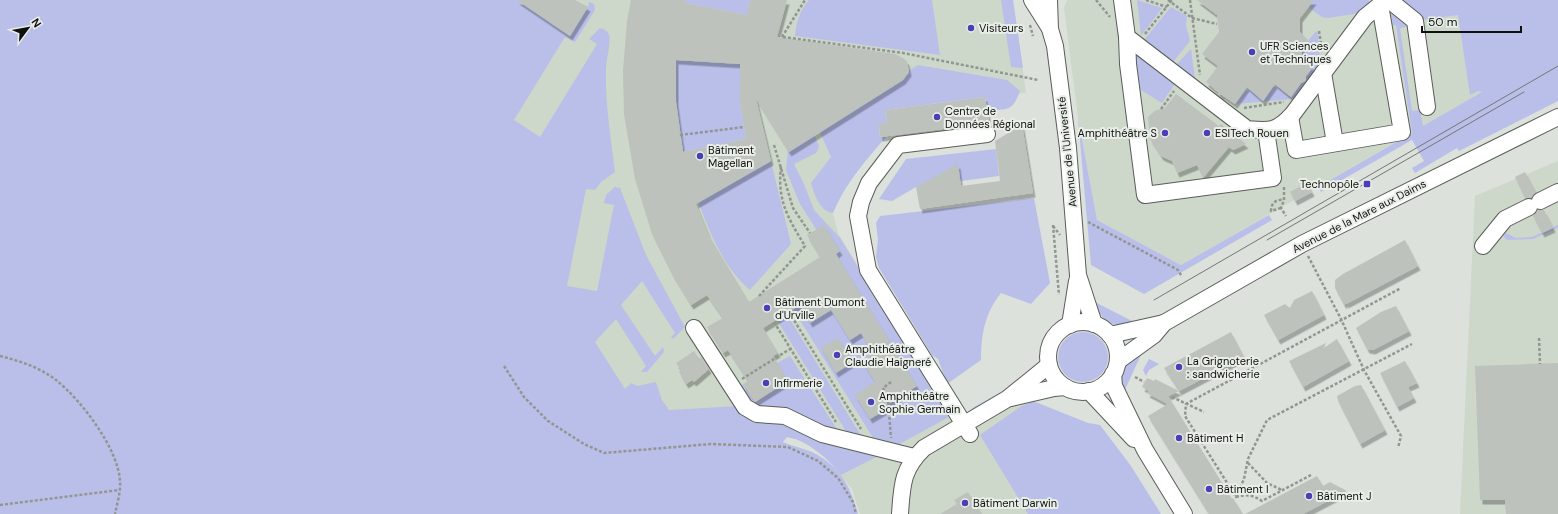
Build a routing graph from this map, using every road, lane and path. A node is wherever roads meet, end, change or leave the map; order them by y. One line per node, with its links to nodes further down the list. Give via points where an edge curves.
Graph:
1 (805, 0): 18 (path, via 782,37 903,53)
2 (1032, 0): 12 (street, Avenue de l'Université)
3 (1049, 0): 12 (street, Avenue de l'Université)
4 (1122, 0): 15 (street)
5 (1146, 0): 9 (path)
6 (1190, 0): 10 (path)
7 (1170, 1): 9 (path); 10 (path)
8 (1385, 2): 16 (street, via 1365,17); 20 (street, via 1415,21); 29 (street, via 1402,132)
9 (1167, 7): 14 (path)
10 (1192, 18): 11 (path); 17 (path)
11 (1217, 24)
12 (1050, 29): 40 (street, Avenue de l'Université, via 1055,46 1068,148)
13 (1319, 31): 16 (path)
14 (1145, 35)
15 (1127, 37): 26 (street, via 1247,129); 26 (street, via 1128,64 1145,195 1272,178)
16 (1323, 66): 23 (street); 29 (street)
17 (1200, 78)
18 (1038, 80)
19 (1178, 86): 22 (path)
20 (1427, 107)
21 (1240, 109): 23 (path)
22 (1162, 110)
23 (1288, 110): 26 (street, via 1281,126); 29 (street, via 1296,150)
24 (1558, 117): 49 (street, Avenue de la Mare aux Daims, via 1302,244)
25 (744, 126): 28 (path)
26 (1266, 130)
27 (987, 134): 72 (street, via 898,145 868,182 858,216 868,270)
28 (680, 135)
29 (1335, 143)
30 (774, 144): 31 (path)
31 (781, 166): 37 (path, via 793,208); 44 (path, via 779,184 786,215 805,246)
32 (1558, 192): 38 (street, via 1505,219)
33 (1281, 208): 33 (path, via 1284,201 1276,201 1271,211); 34 (path)
34 (1286, 216)
35 (1083, 220): 41 (path, via 1178,270)
36 (1053, 226): 43 (path)
37 (810, 233)
38 (1483, 246)
39 (1306, 252): 46 (path)
40 (1078, 275): 48 (street, Avenue de l'Université); 50 (street, Avenue de l'Université)
41 (1182, 278)
42 (1401, 288): 46 (path)
43 (1059, 295)
44 (758, 296)
45 (789, 312): 74 (path)
46 (1341, 319): 61 (path); 70 (path)
47 (774, 322): 55 (path)
48 (1094, 324): 50 (street, via 1086,322); 52 (street)
49 (1164, 324): 52 (street, Avenue de la Mare aux Daims); 60 (street, Avenue de la Mare aux Daims)
50 (1070, 325): 58 (street, via 1056,335 1051,344)
51 (694, 328): 65 (street)
52 (1110, 335): 60 (street, via 1118,352)
53 (1539, 338): 57 (path)
54 (1412, 344): 61 (path)
55 (790, 349): 65 (path); 73 (path)
56 (0, 356): 81 (path, via 24,362 56,380 96,422 115,459 120,481)
57 (1540, 364)
58 (1049, 365): 66 (street, via 1058,381); 69 (street)
59 (504, 366): 86 (path, via 524,397 548,421 584,444 604,453 711,444 788,447 818,461 838,478 853,502)
60 (1116, 368): 67 (street, via 1103,385); 76 (street, via 1117,392)
61 (1364, 370): 75 (path, via 1401,436); 79 (path, via 1267,420)
62 (1135, 378): 64 (path)
63 (891, 382): 77 (path, via 883,388 889,402)
64 (1144, 382)
65 (732, 385): 73 (street, via 746,407 756,414 785,416 822,434)
66 (1066, 387): 67 (street); 69 (street)
67 (1089, 391): 76 (street)
68 (1172, 397): 70 (path)
69 (1007, 399): 72 (street)
70 (1186, 404): 71 (path); 83 (path, via 1185,416)
71 (1204, 412)
72 (967, 429): 78 (street, via 924,448)
73 (846, 440): 74 (street)
74 (871, 446): 77 (street)
75 (1398, 448)
76 (1145, 450): 88 (street)
77 (893, 451): 78 (street)
78 (914, 457): 87 (street, via 903,483)
79 (1248, 462): 82 (path, via 1260,478); 83 (path)
80 (1311, 476): 82 (path)
81 (119, 490): 84 (path); 85 (path)
82 (1282, 490): 83 (path, via 1262,500 1244,494)
83 (1236, 497)
84 (0, 505)
85 (115, 514)
86 (856, 514)
87 (900, 514)
88 (1184, 514)

